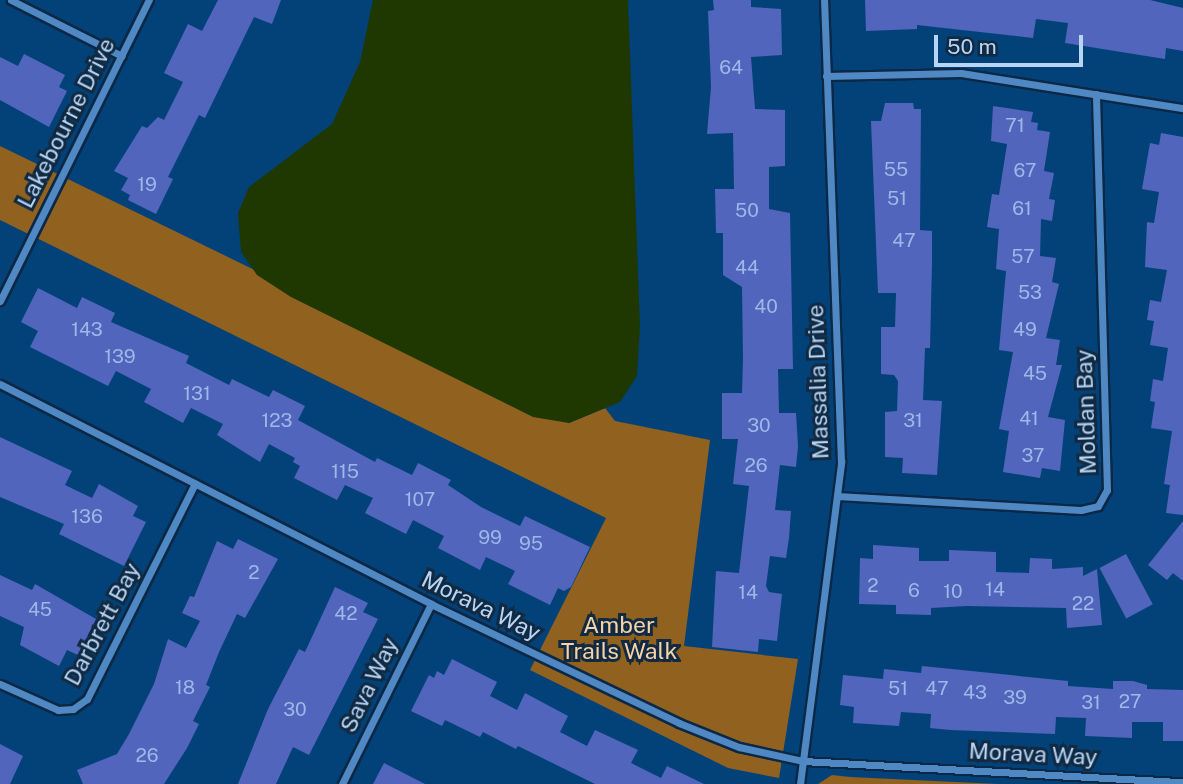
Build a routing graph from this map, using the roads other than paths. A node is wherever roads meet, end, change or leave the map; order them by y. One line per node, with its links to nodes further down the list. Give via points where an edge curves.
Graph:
1 (11, 0): 4 (street)
2 (149, 0): 4 (street, Lakebourne Drive)
3 (824, 0): 5 (street, Massalia Drive)
4 (122, 56): 8 (street, Lakebourne Drive)
5 (827, 76): 6 (street, via 961,73); 11 (street, Massalia Drive, via 841,462)
6 (1096, 94): 7 (street); 11 (street, Moldan Bay, via 1107,490 1098,506 1081,510)
7 (1183, 108)
8 (0, 301)
9 (0, 384): 10 (street, Morava Way)
10 (195, 483): 12 (street, Morava Way); 13 (street, Darbrett Bay, via 87,699 73,709 58,710)
11 (837, 496): 14 (street, Massalia Drive)
12 (431, 604): 14 (street, Morava Way, via 679,723 739,747); 16 (street, Sava Way)
13 (0, 684)
14 (803, 761): 15 (street, Morava Way); 17 (street, Massalia Drive)
15 (1183, 782)
16 (342, 784)
17 (800, 784)

